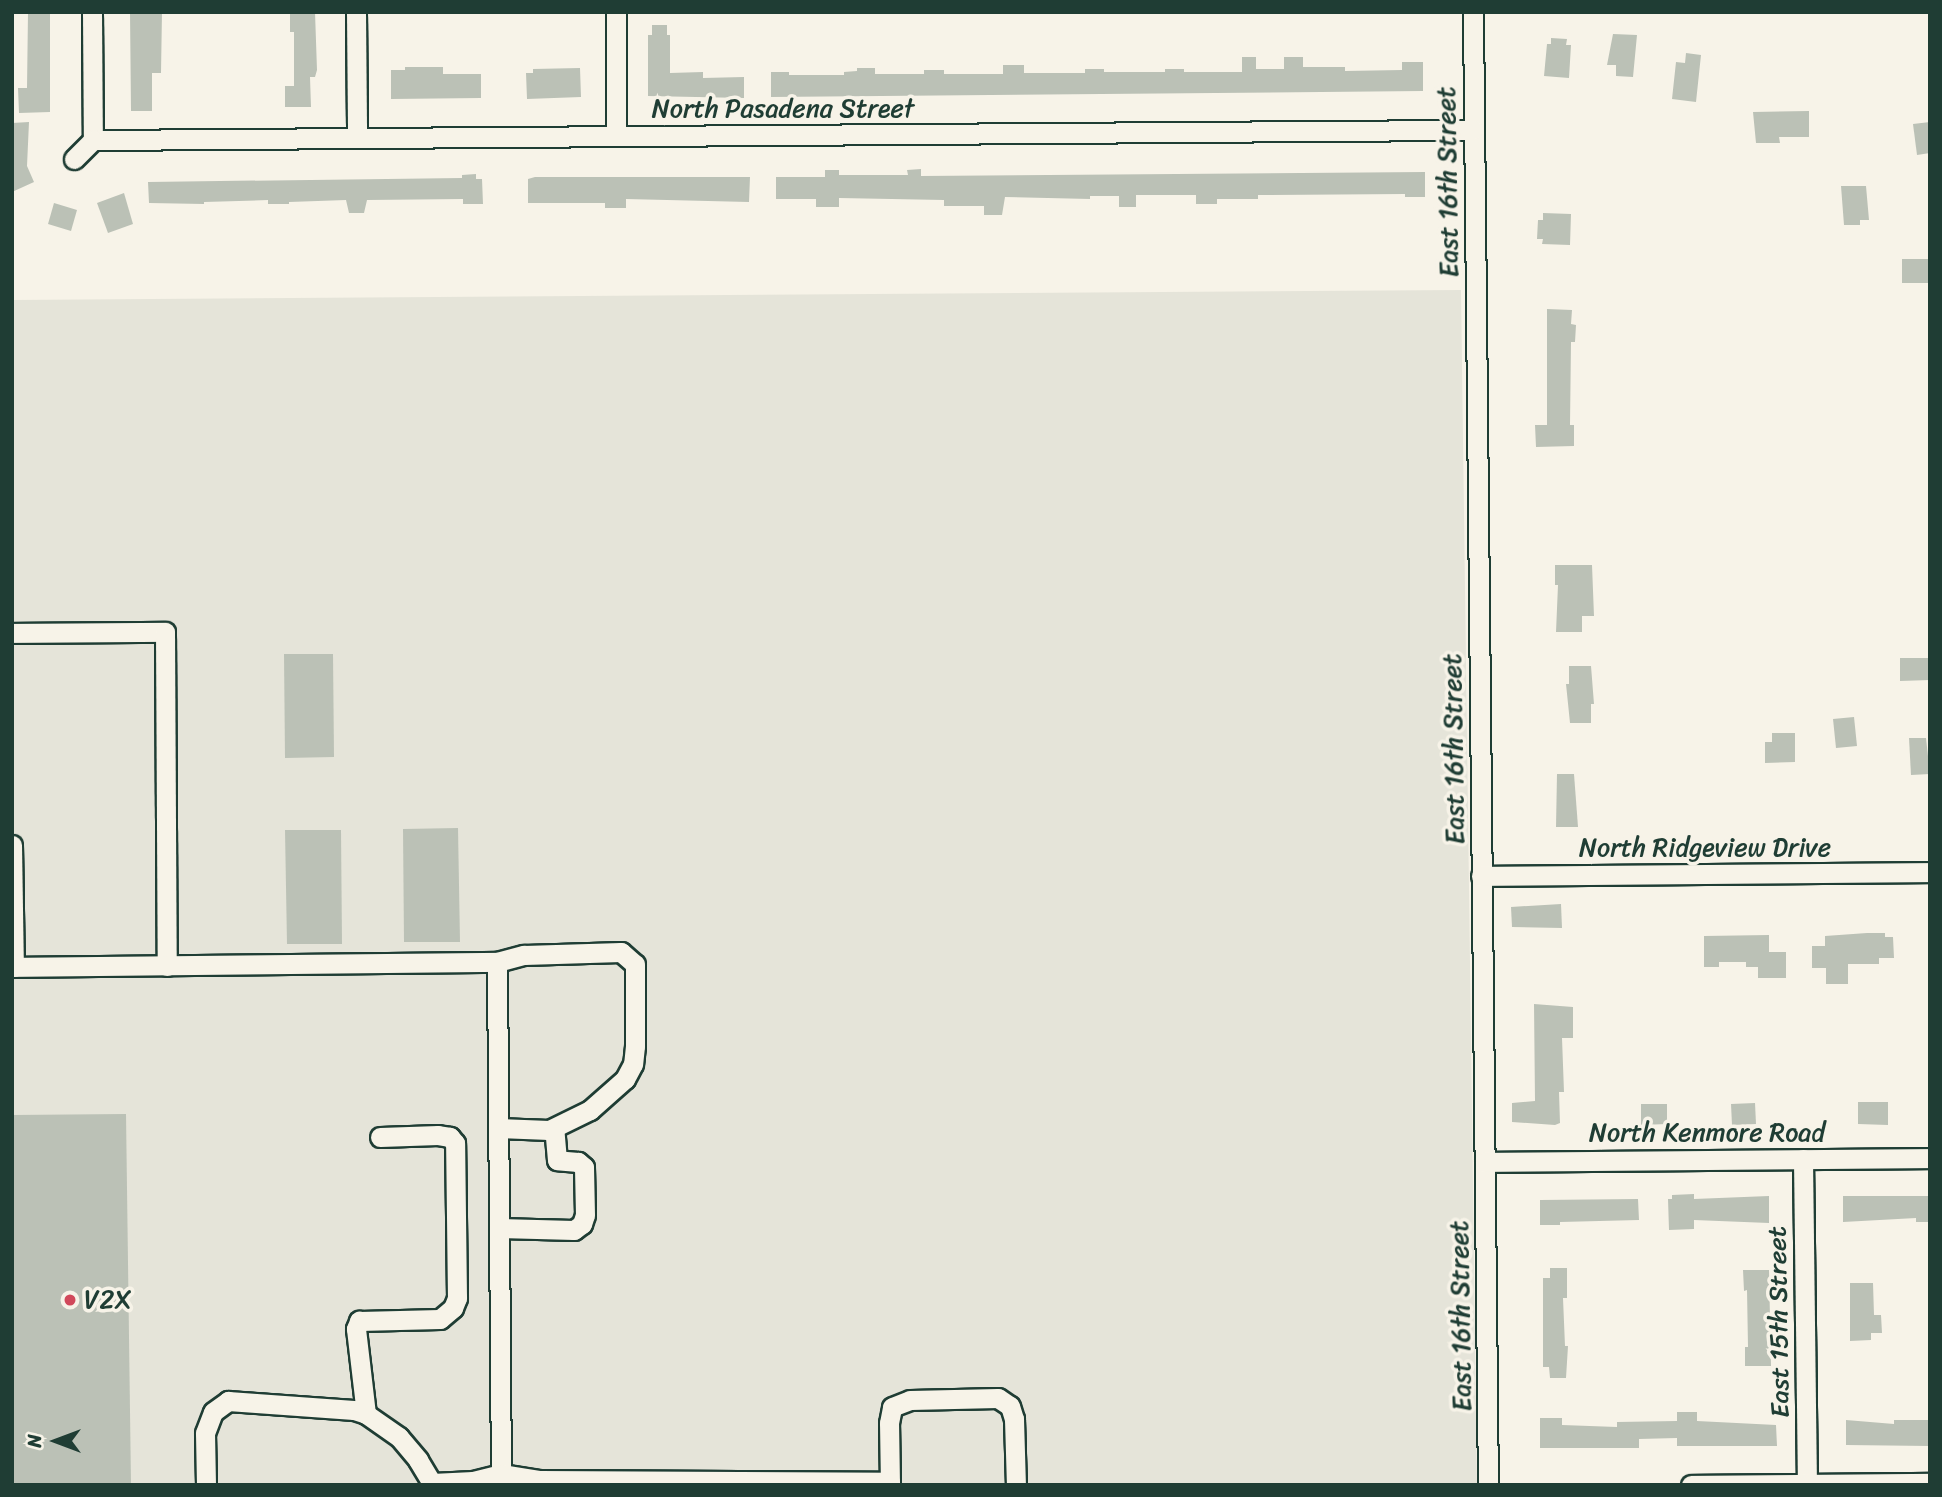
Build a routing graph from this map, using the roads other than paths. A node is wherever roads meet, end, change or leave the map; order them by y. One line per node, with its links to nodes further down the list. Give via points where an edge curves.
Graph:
1 (92, 12): 8 (street)
2 (356, 12): 7 (street)
3 (616, 12): 6 (street)
4 (1473, 12): 5 (street, East 16th Street)
5 (1474, 130): 6 (street, North Pasadena Street); 13 (street, East 16th Street)
6 (617, 136): 7 (street, North Pasadena Street)
7 (357, 138): 8 (street, North Pasadena Street)
8 (93, 141): 9 (street)
9 (74, 159)
10 (12, 633): 15 (street, via 165,632)
11 (12, 845): 16 (street)
12 (1930, 872): 13 (street, North Ridgeview Drive)
13 (1481, 876): 22 (street, East 16th Street)
14 (497, 962): 15 (street); 17 (street); 18 (street, via 524,955 621,952 635,964 633,1065 625,1079 590,1110)
15 (167, 966): 16 (street)
16 (13, 967)
17 (498, 1128): 18 (street); 23 (street)
18 (554, 1128): 23 (street, via 557,1160 584,1167 582,1224 574,1230)
19 (380, 1137): 24 (street, via 438,1135 455,1143 457,1298 440,1319 359,1321 356,1329)
20 (1930, 1158): 21 (street, North Kenmore Road)
21 (1803, 1159): 22 (street, North Kenmore Road); 30 (street, East 15th Street)
22 (1485, 1162): 33 (street, East 16th Street)
23 (499, 1228): 25 (street)
24 (366, 1414): 29 (street, via 399,1437); 31 (street, via 228,1401 213,1412 205,1433)
25 (501, 1479): 26 (street); 29 (street)
26 (539, 1482): 27 (street)
27 (890, 1483): 32 (street, via 892,1407 909,1400 998,1398 1010,1406 1014,1419)
28 (1930, 1483): 30 (street)
29 (432, 1484)
30 (1807, 1484): 34 (street)
31 (206, 1485)
32 (1016, 1485)
33 (1488, 1485)
34 (1691, 1485)

